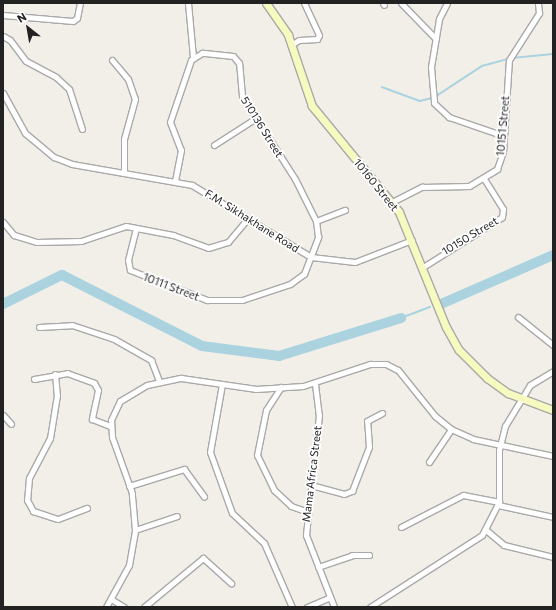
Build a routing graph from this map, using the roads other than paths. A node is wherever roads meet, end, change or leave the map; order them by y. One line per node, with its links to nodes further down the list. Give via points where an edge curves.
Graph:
1 (80, 3): 8 (street, via 77,18 73,21)
2 (188, 3): 12 (street)
3 (266, 3): 11 (street, 10160 Street)
4 (304, 3): 11 (street, via 319,35 317,39 300,40)
5 (401, 3): 10 (street)
6 (447, 3): 10 (street, via 440,13)
7 (538, 3): 17 (street, 10151 Street, via 539,13 509,60)
8 (3, 15)
9 (5, 37): 16 (street, via 26,61 56,77 69,89)
10 (436, 38): 17 (street, via 431,76 434,103 449,118)
11 (291, 45): 22 (street, 10160 Street, via 312,106)
12 (193, 57): 15 (street, 510136 Street, via 202,53 236,57 240,92); 21 (street, via 170,122 181,150)
13 (112, 60): 19 (street, via 128,79 135,99 124,139)
14 (3, 93): 19 (street, F.M. Sikhakhane Road, via 25,133 44,151 67,162)
15 (256, 118): 18 (street); 25 (street, 510136 Street, via 295,179)
16 (82, 129)
17 (504, 136): 20 (street, 10151 Street, via 500,164)
18 (214, 145)
19 (124, 173): 21 (street, F.M. Sikhakhane Road)
20 (484, 179): 22 (street, 10151 Street, via 463,187 422,187); 30 (street, 10150 Street, via 502,206 502,217)
21 (175, 181): 24 (street, F.M. Sikhakhane Road, via 203,189)
22 (392, 202): 28 (street, 10160 Street)
23 (344, 210): 25 (street)
24 (248, 218): 27 (street, via 228,242 208,248); 29 (street, F.M. Sikhakhane Road)
25 (316, 221): 29 (street, 510136 Street, via 318,237)
26 (3, 222): 27 (street, via 18,237 44,242 81,241 117,227)
27 (136, 228): 29 (street, 10111 Street, via 128,260 130,270 207,300 234,302 290,284 304,274)
28 (412, 240): 29 (street, F.M. Sikhakhane Road, via 355,262); 30 (street, 10160 Street)
29 (311, 257)
30 (422, 267): 41 (street, 10160 Street, via 446,327 460,350 487,378)
31 (518, 317): 33 (street)
32 (39, 328): 37 (street, via 72,325 114,339 151,360)
33 (553, 345)
34 (553, 371): 41 (street, via 535,380)
35 (55, 374): 36 (street); 46 (street, via 70,374 96,384 92,419); 55 (street, via 57,395 50,438 30,478 27,500 33,511 58,519)
36 (34, 379)
37 (159, 381): 38 (street, via 190,378); 46 (street, via 125,396 115,408)
38 (222, 384): 40 (street); 71 (street, via 210,452 232,513 264,543)
39 (315, 384): 40 (street); 47 (street, via 370,364 393,366); 51 (street, Mama Africa Street, via 319,415)
40 (281, 387): 56 (street, via 266,410 257,455 274,490 291,506)
41 (519, 399): 42 (street, 10160 Street); 48 (street)
42 (553, 410)
43 (382, 413): 51 (street, via 367,421 369,447 352,491 344,494)
44 (3, 415): 45 (street)
45 (11, 424)
46 (110, 426): 52 (street)
47 (451, 429): 48 (street, via 466,437); 50 (street)
48 (500, 444): 49 (street); 54 (street)
49 (553, 456)
50 (429, 462)
51 (312, 485): 56 (street, Mama Africa Street)
52 (129, 486): 53 (street, via 184,469); 60 (street)
53 (204, 497)
54 (498, 503): 58 (street); 59 (street, via 463,496); 61 (street)
55 (87, 508)
56 (308, 512): 64 (street, Mama Africa Street, via 306,535)
57 (177, 516): 60 (street)
58 (553, 517)
59 (401, 527)
60 (135, 530): 67 (street, via 129,564)
61 (486, 530): 63 (street, via 504,545); 74 (street, via 469,546)
62 (370, 555): 64 (street, via 352,555)
63 (553, 557)
64 (318, 567): 66 (street, Mama Africa Street)
65 (231, 583): 70 (street, via 203,558)
66 (330, 597): 72 (street); 73 (street, Mama Africa Street)
67 (111, 599): 68 (street); 69 (street)
68 (106, 607)
69 (124, 607)
70 (144, 607)
71 (292, 607)
72 (308, 607)
73 (334, 607)
74 (370, 607)

